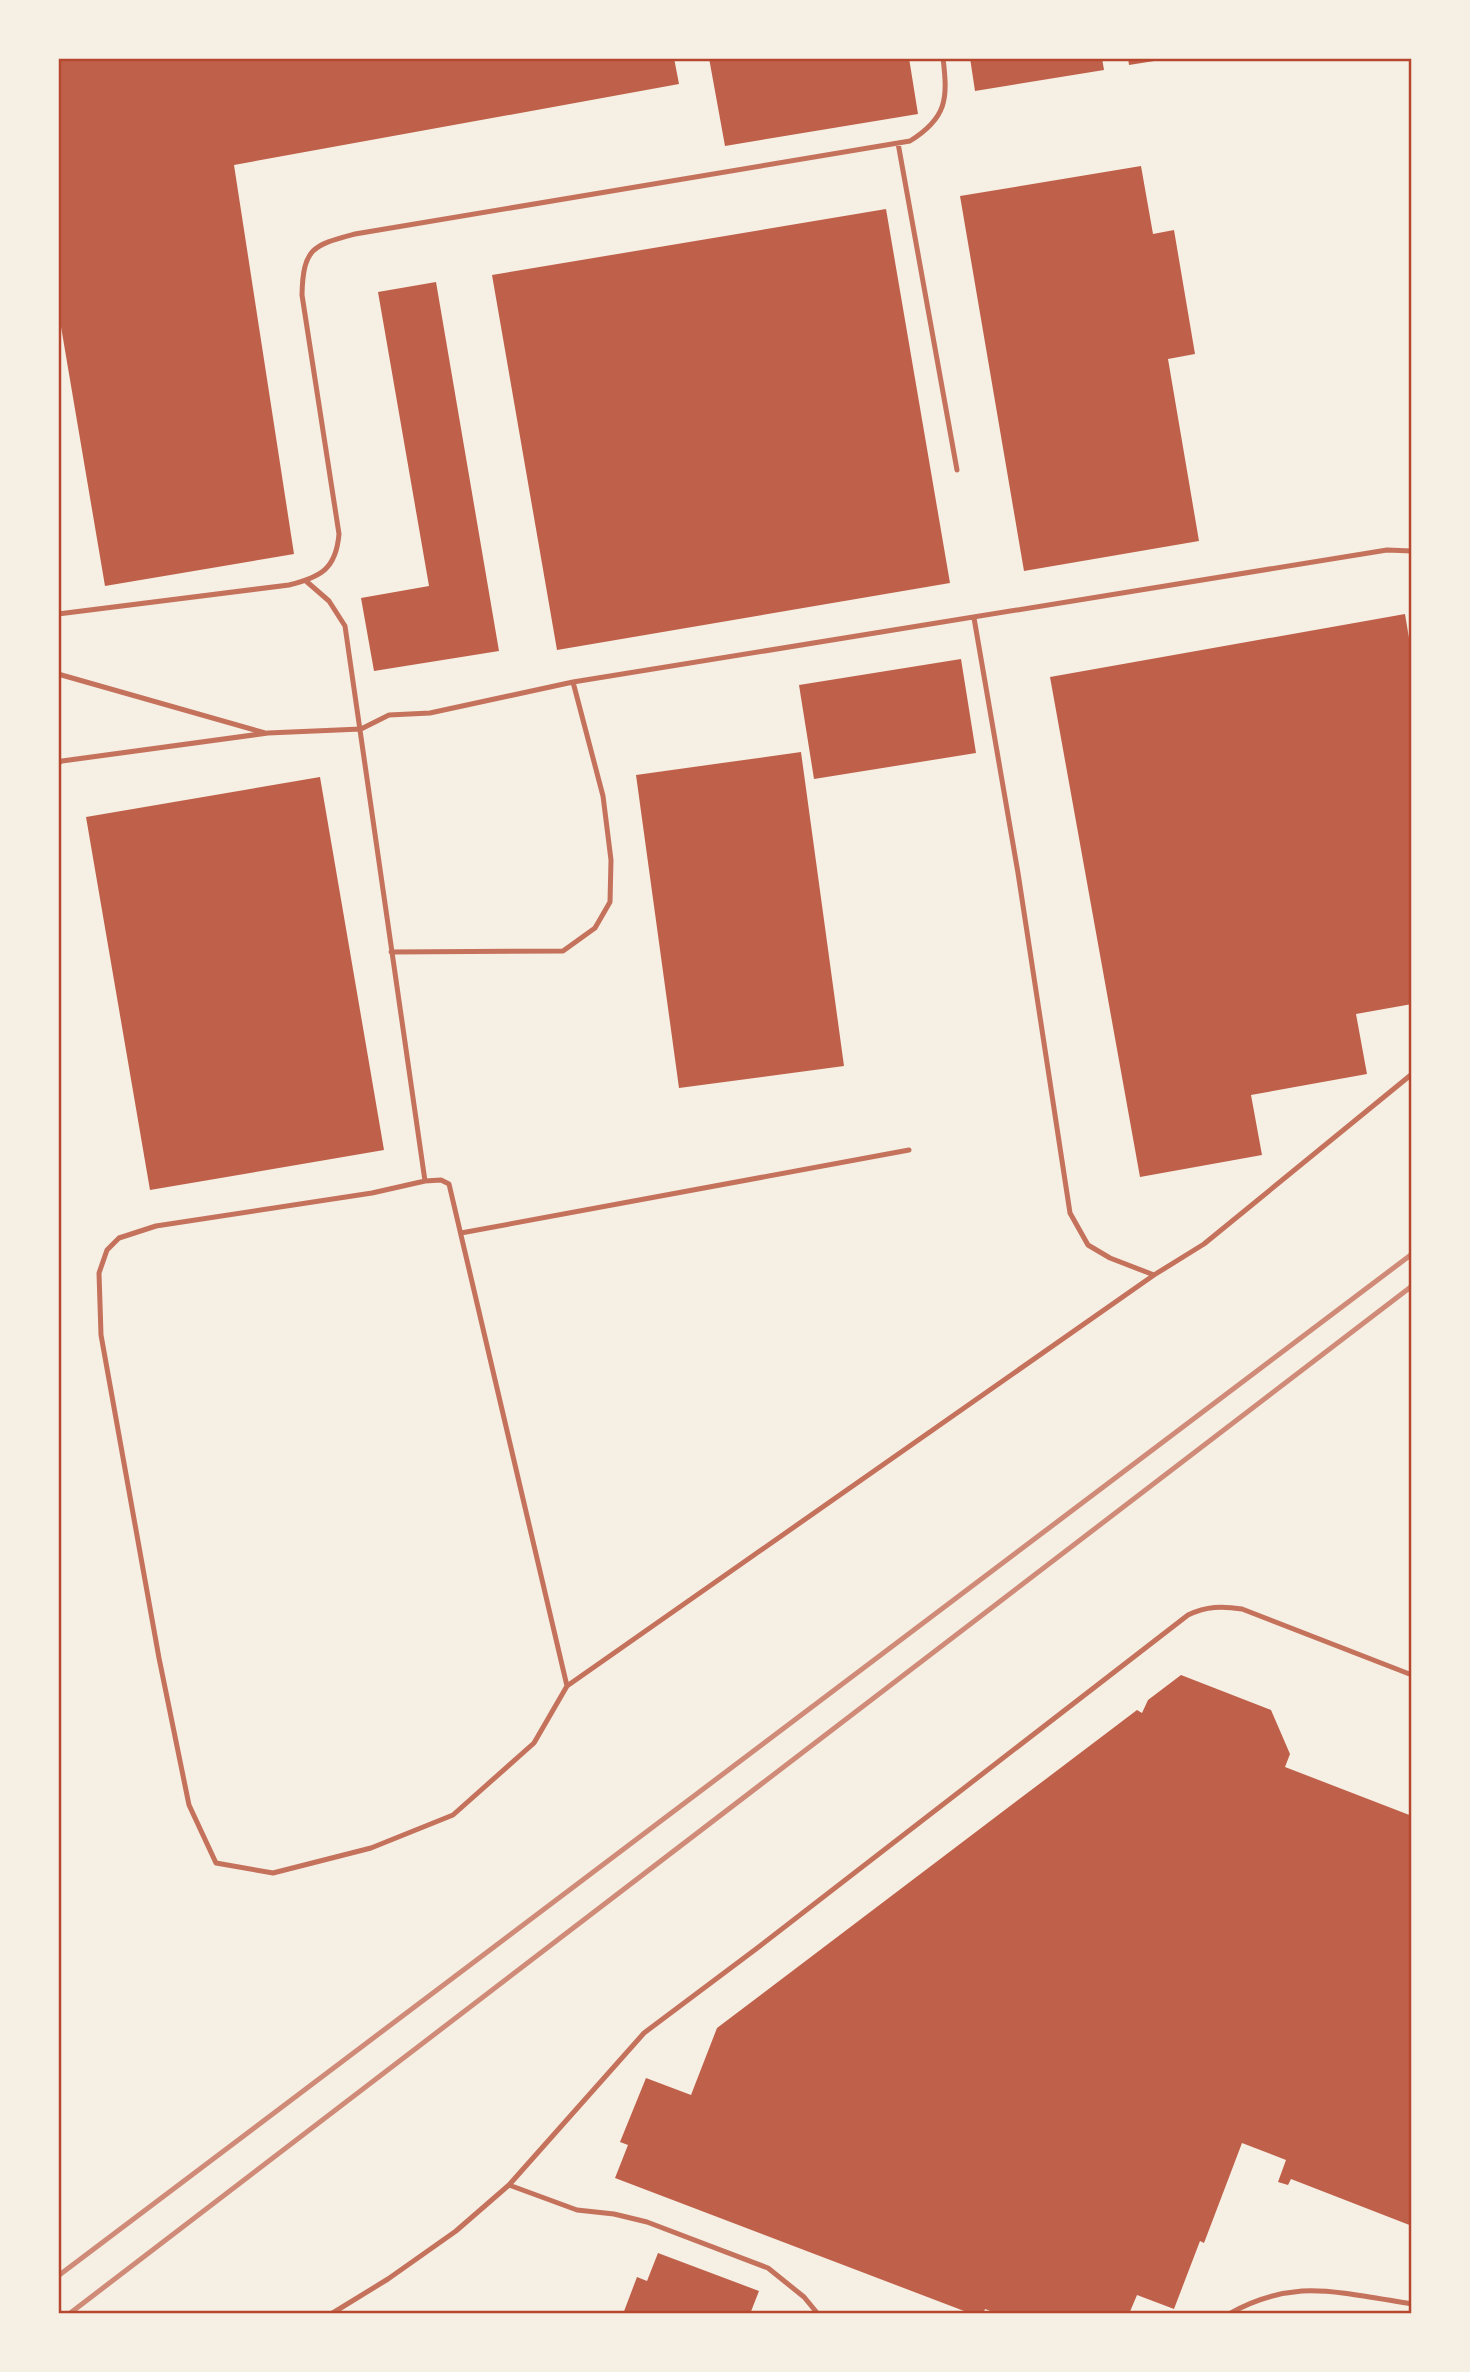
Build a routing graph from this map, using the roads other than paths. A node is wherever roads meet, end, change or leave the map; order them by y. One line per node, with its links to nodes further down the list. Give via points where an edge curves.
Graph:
1 (943, 58): 2 (lane, via 940,114 929,130)
2 (898, 143): 3 (lane); 5 (lane, via 355,234 315,248 302,277 302,295 339,534 327,567)
3 (957, 470)
4 (1412, 551): 7 (lane, via 1387,550)
5 (306, 580): 6 (lane); 10 (lane, via 329,601 345,626)
6 (58, 614)
7 (974, 618): 9 (lane); 18 (lane, via 1070,1213 1088,1245)
8 (58, 674): 11 (lane)
9 (573, 682): 10 (lane, via 430,713 389,715); 13 (lane, via 603,796 611,860 610,902 595,929 563,951)
10 (361, 729): 11 (lane); 13 (lane)
11 (268, 733): 12 (lane)
12 (58, 764)
13 (391, 952): 16 (lane)
14 (1412, 1074): 18 (lane, via 1204,1244)
15 (909, 1150): 17 (lane)
16 (425, 1181): 17 (lane, via 450,1184); 20 (lane, via 156,1226 119,1238 107,1250 100,1273 101,1335 189,1805 216,1863 273,1873 371,1848 453,1815 534,1743)
17 (461, 1233): 20 (lane)
18 (1154, 1275): 20 (lane)
19 (1412, 1675): 21 (lane, via 1242,1609 1202,1608 1188,1615 644,2033)
20 (567, 1686)
21 (509, 2185): 23 (lane, via 456,2231); 24 (lane, via 577,2210 647,2222 768,2268)
22 (1412, 2304): 25 (lane, via 1302,2291 1250,2302)
23 (331, 2314)
24 (818, 2314)
25 (1228, 2314)

